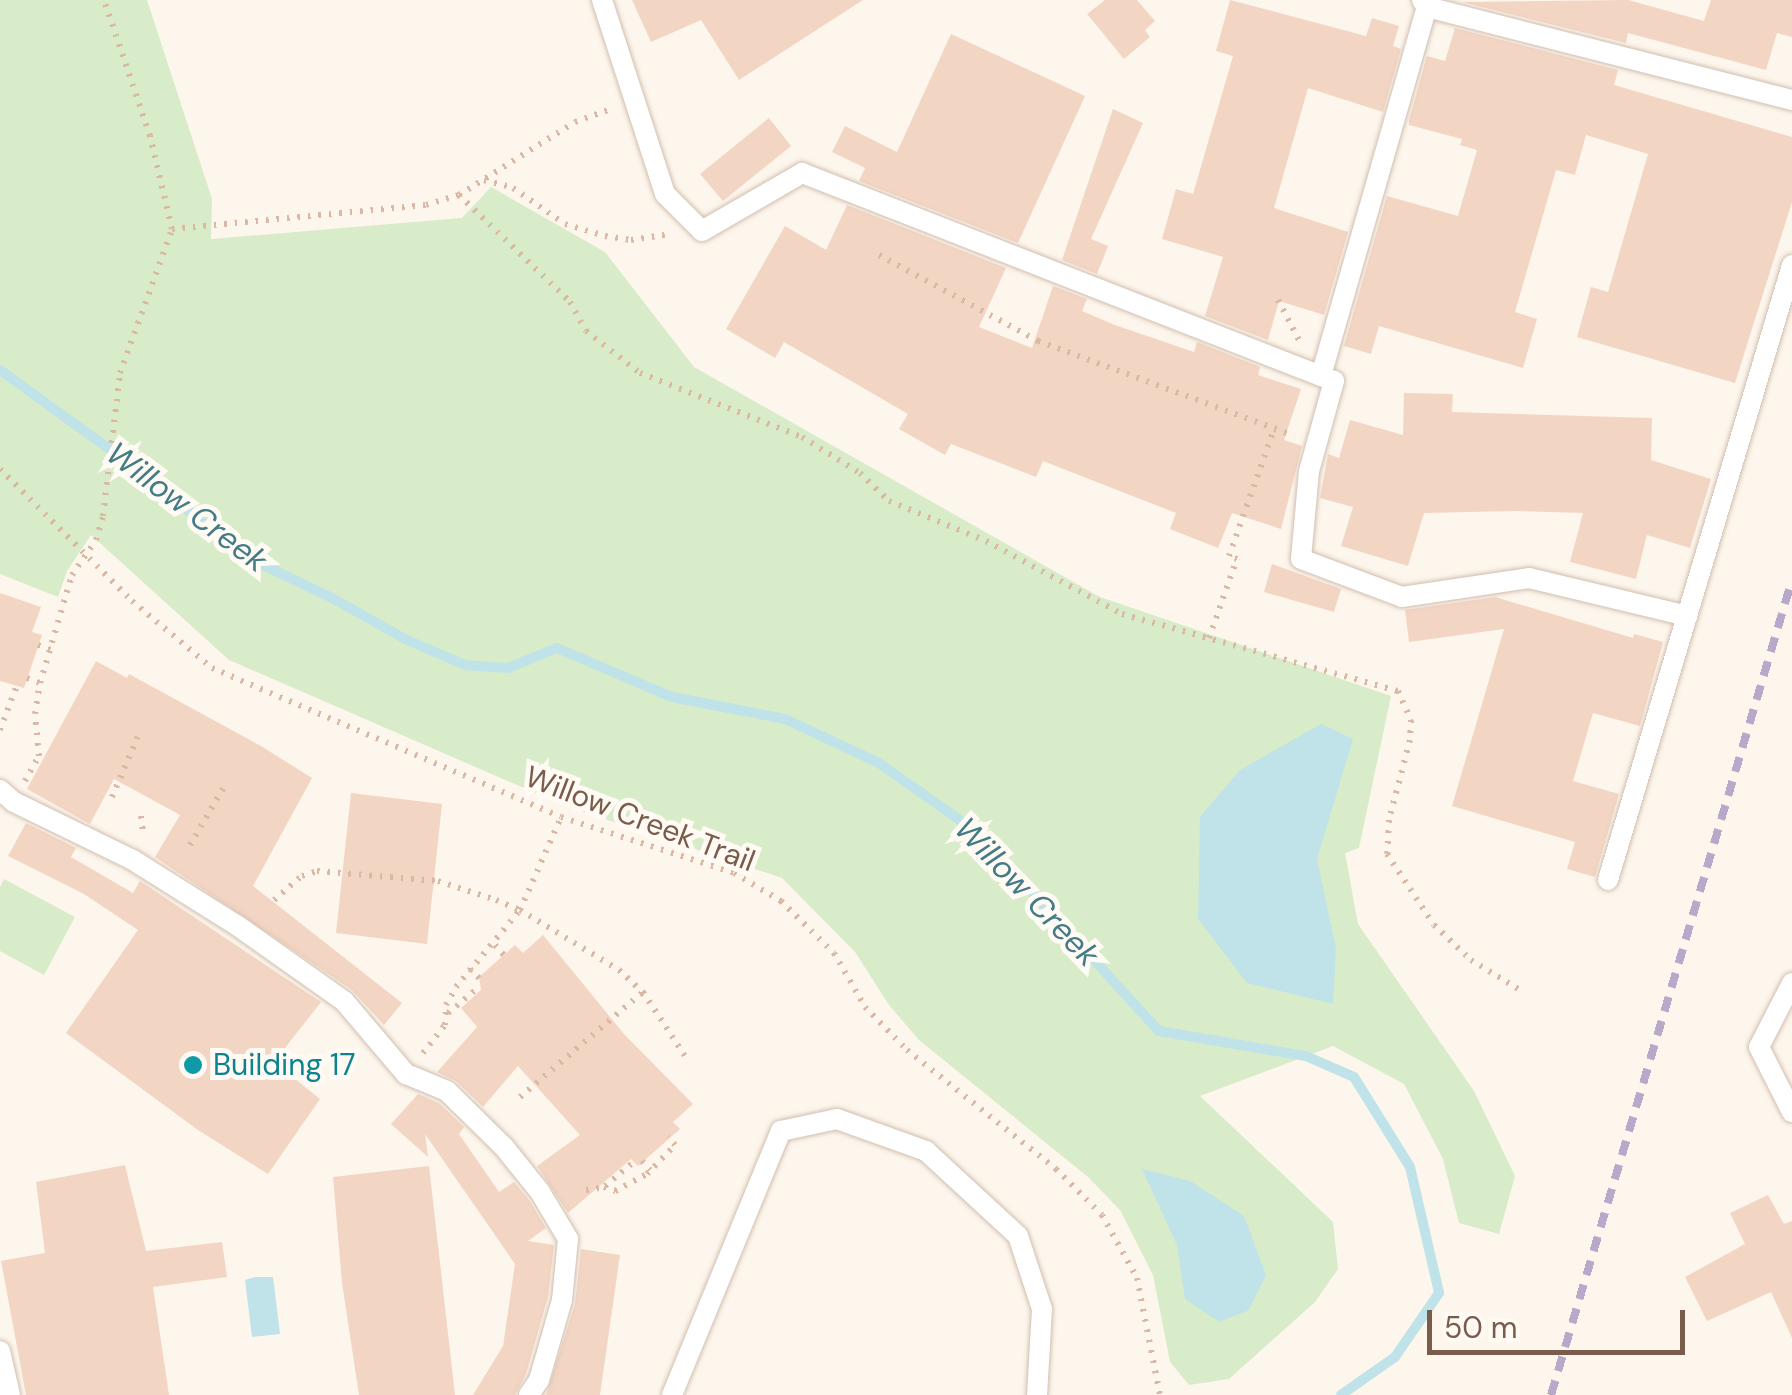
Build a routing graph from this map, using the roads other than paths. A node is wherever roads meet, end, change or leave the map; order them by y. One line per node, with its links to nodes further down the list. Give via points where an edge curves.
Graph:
1 (602, 0): 5 (lane, via 665,194 702,232 802,173)
2 (1424, 4): 3 (lane); 5 (lane)
3 (1792, 100)
4 (1792, 265): 6 (lane)
5 (1312, 372): 6 (lane, via 1334,381 1308,472 1301,559 1402,596 1529,578)
6 (1687, 616): 8 (lane)
7 (0, 790): 13 (lane, via 133,860 344,1001 406,1074 447,1091 504,1148 568,1239 562,1300)
8 (1608, 880)
9 (1792, 983): 10 (lane, via 1759,1047)
10 (1792, 1112)
11 (0, 1351): 12 (lane)
12 (10, 1395)
13 (529, 1395)
14 (672, 1395): 15 (lane, via 781,1131 837,1119 926,1152 1018,1236 1042,1309)
15 (1037, 1395)

